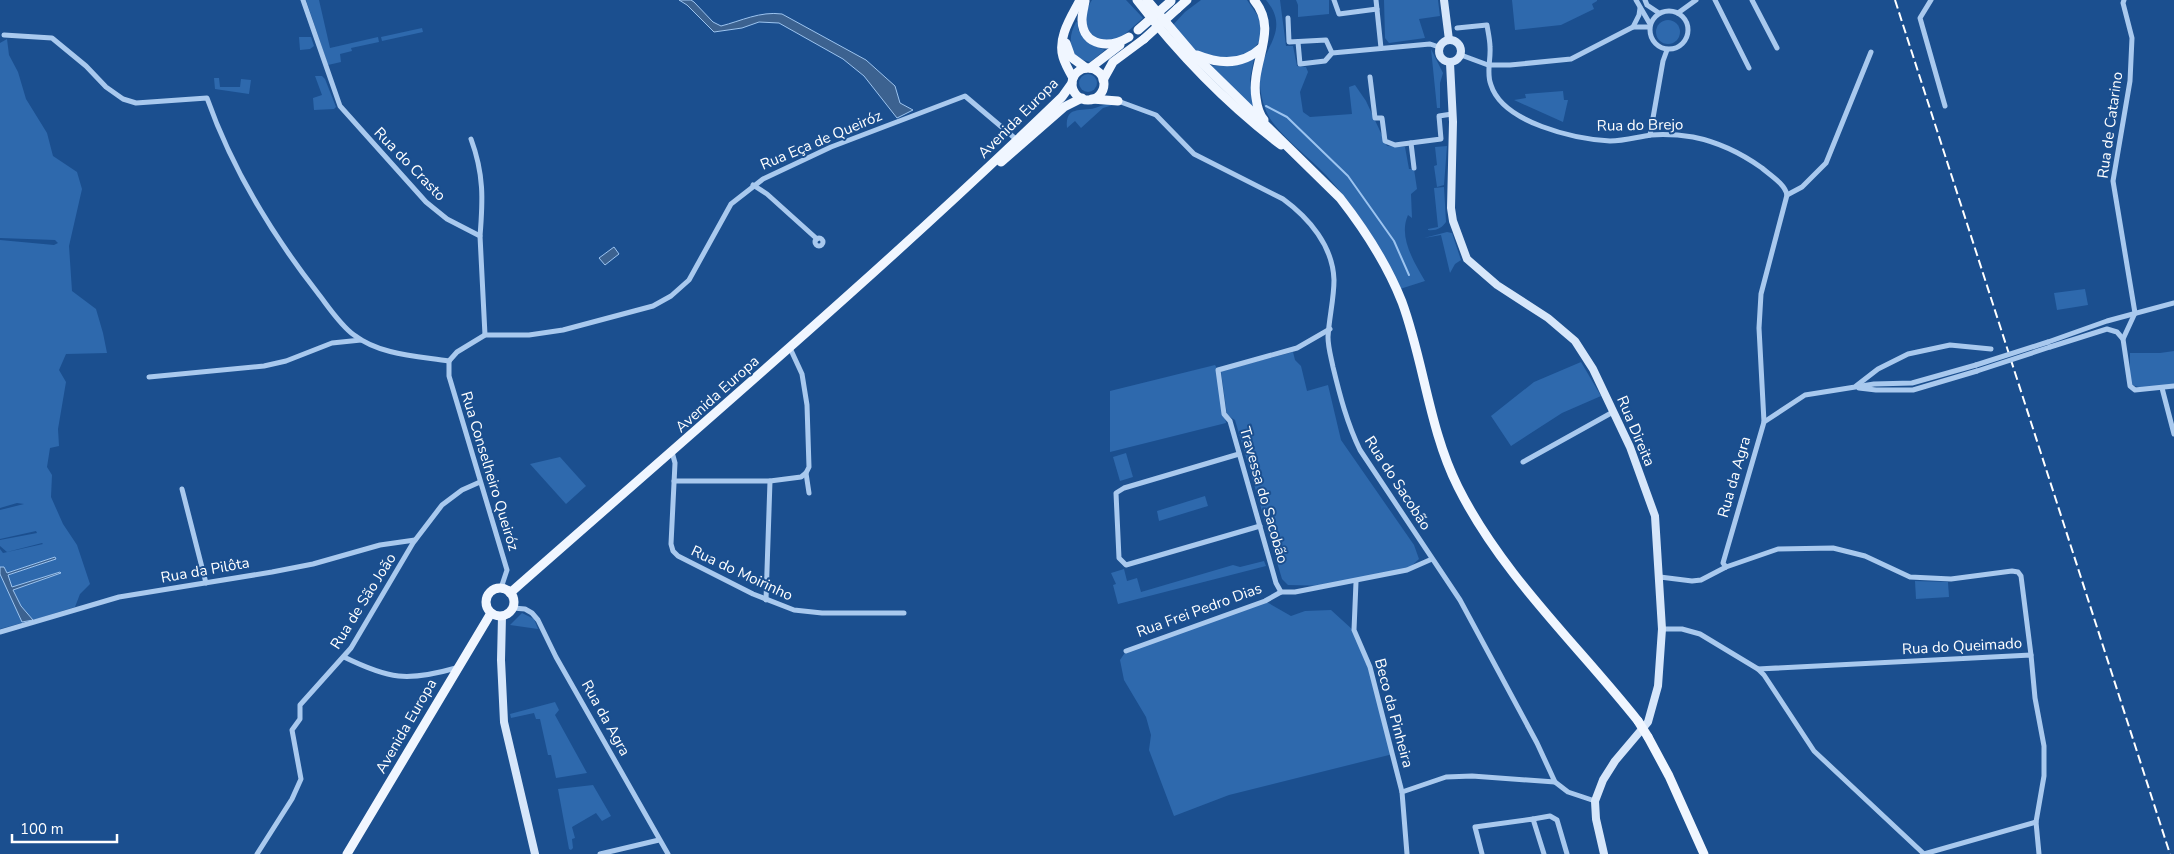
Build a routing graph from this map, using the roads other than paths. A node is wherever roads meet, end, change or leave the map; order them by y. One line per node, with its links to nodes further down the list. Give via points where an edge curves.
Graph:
1 (303, 0): 65 (street, Rua do Crasto, via 340,106 426,202 447,219)
2 (1084, 0): 29 (main road, via 1083,26 1094,42 1111,45); 43 (main road, via 1067,37 1066,48 1071,57); 46 (main road, via 1062,41 1063,57)
3 (1132, 0): 21 (main road)
4 (1137, 0): 21 (main road)
5 (1147, 0): 38 (main road)
6 (1171, 0): 29 (main road, Avenida Europa, bridge)
7 (1187, 0): 47 (main road, bridge, via 1113,62)
8 (1254, 0): 33 (main road, via 1266,24)
9 (1334, 0): 20 (street, via 1339,14)
10 (1376, 0): 20 (street)
11 (1444, 0): 30 (main road)
12 (1636, 0): 19 (street)
13 (1645, 0): 22 (street)
14 (1696, 0): 23 (street)
15 (1715, 0): 44 (street)
16 (1752, 0): 35 (street)
17 (1931, 0): 51 (street, via 1920,18)
18 (2124, 0): 68 (street, Rua de Catarino, via 2132,38 2130,82 2113,181)
19 (1640, 8): 25 (street); 26 (street)
20 (1377, 9): 34 (street)
21 (1146, 12): 58 (main road, via 1238,111)
22 (1659, 13): 23 (street); 25 (street)
23 (1678, 13): 36 (street, via 1686,22 1688,35 1680,46)
24 (1288, 18): 31 (street, via 1289,42)
25 (1650, 25): 26 (street); 36 (street, via 1652,40)
26 (1633, 27): 42 (street, via 1571,60)
27 (1457, 28): 42 (street, Rua do Brejo, via 1487,25)
28 (4, 35): 72 (street, via 52,38 123,99 136,103 207,98 232,161 290,256 353,335)
29 (1129, 38): 43 (main road, Avenida Europa)
30 (1448, 40): 32 (main road); 40 (main road, via 1459,43)
31 (1298, 42): 39 (street, via 1326,40); 39 (street, via 1300,64 1325,61)
32 (1440, 47): 34 (street, via 1430,44); 41 (main road, Rua Direita, via 1441,58)
33 (1261, 48): 38 (main road, via 1235,62 1222,63); 54 (main road, via 1255,75 1257,106)
34 (1381, 48): 39 (street)
35 (1777, 48)
36 (1667, 50): 53 (street)
37 (1871, 52): 63 (street, via 1826,163 1802,187)
38 (1192, 53): 54 (main road)
39 (1332, 53)
40 (1461, 55): 41 (main road); 42 (street)
41 (1450, 63): 52 (main road, Rua Direita)
42 (1488, 65): 53 (street, Rua do Brejo, via 1490,85 1499,99 1538,125 1610,141)
43 (1088, 68): 46 (main road, Avenida Europa, via 1078,72); 47 (main road, via 1099,73)
44 (1749, 68)
45 (1370, 77): 57 (street, via 1375,118 1382,118 1385,140 1395,145)
46 (1072, 81): 48 (main road, Avenida Europa, via 1074,91); 56 (main road, Avenida Europa, via 1062,97)
47 (1103, 82): 49 (main road, via 1101,92); 50 (main road)
48 (1082, 98): 49 (main road); 64 (main road, Avenida Europa, via 1064,107)
49 (1092, 99): 50 (main road)
50 (1118, 101): 69 (street, Rua do Sacobão, via 1156,114 1183,144 1212,164 1282,199 1316,230 1329,254 1334,279)
51 (1945, 106)
52 (1452, 114): 57 (street, via 1439,116 1440,139); 81 (main road, Rua Direita, via 1451,208 1462,251 1497,285 1548,318 1575,341 1593,369)
53 (1650, 135): 63 (street, Rua do Brejo, via 1694,137 1726,147 1768,173 1786,190)
54 (1278, 136): 58 (main road)
55 (471, 139): 65 (street, via 479,161 482,188)
56 (1017, 140): 60 (street, Rua Eça de Queiróz, via 965,96 831,147); 64 (main road, Avenida Europa)
57 (1411, 143): 59 (street)
58 (1309, 166): 131 (main road, bridge, via 1358,221 1388,272 1402,302 1445,456 1480,529 1638,721 1669,776)
59 (1414, 168)
60 (762, 179): 61 (street, Rua Eça de Queiróz); 62 (street)
61 (753, 185): 62 (street); 70 (street, Rua Eça de Queiróz, via 731,204 689,280 672,296 653,306 563,330 529,335)
62 (768, 194): 66 (street)
63 (1787, 195): 82 (street, via 1761,294 1759,328)
64 (939, 213): 74 (main road, Avenida Europa)
65 (480, 236): 70 (street)
66 (816, 239)
67 (2174, 303): 68 (street, Rua da Agra)
68 (2135, 313): 71 (street); 73 (street, Rua da Agra)
69 (1330, 329): 85 (street, Travessa do Sacobão, via 1297,348 1218,370 1224,414 1230,421); 95 (street, Rua do Sacobão, via 1331,357 1350,430)
70 (485, 335): 76 (street)
71 (2123, 339): 73 (street, Rua da Agra, via 2117,332 2107,329); 80 (street, via 2130,386 2135,390)
72 (361, 340): 76 (street, via 381,350); 77 (street, via 332,343 264,366)
73 (2049, 345): 79 (street, Rua da Agra, bridge, via 1976,368 1912,383)
74 (790, 348): 84 (main road, Avenida Europa); 87 (street, via 802,374 807,405 809,466)
75 (1990, 349): 79 (street, Rua da Agra, via 1950,345 1908,354 1878,369)
76 (448, 360): 90 (street, Rua Conselheiro Queiróz, via 449,376)
77 (148, 377)
78 (2174, 386): 80 (street)
79 (1853, 387): 82 (street, Rua da Agra, via 1805,395)
80 (2162, 388): 83 (street)
81 (1613, 412): 86 (street); 97 (main road, Rua Direita, via 1630,447 1655,516)
82 (1764, 422): 96 (street, Rua da Agra, via 1723,563)
83 (2174, 434)
84 (672, 452): 88 (street, Rua do Moirinho); 102 (main road, Avenida Europa)
85 (1239, 454): 93 (street, Travessa do Sacobão); 93 (street, via 1116,493 1119,558 1126,565)
86 (1523, 462)
87 (806, 473): 89 (street, via 801,477); 92 (street)
88 (674, 481): 89 (street); 103 (street, Rua do Moirinho, via 670,544 673,551)
89 (770, 481): 103 (street)
90 (480, 482): 94 (street, Rua de São João, via 442,505); 100 (street, Rua Conselheiro Queiróz, via 506,570)
91 (182, 490): 99 (street)
92 (809, 493)
93 (1260, 526): 101 (street, Travessa do Sacobão)
94 (416, 540): 99 (street, Rua da Pilôta, via 380,545 313,564); 112 (street, Rua de São João)
95 (1432, 560): 98 (street, via 1407,570); 115 (street, Rua do Sacobão, via 1460,600)
96 (1726, 567): 97 (street, via 1702,580); 111 (street, via 1778,549 1832,548 1865,556 1910,577 1951,579 2018,572)
97 (1660, 577): 108 (main road, Rua Direita)
98 (1356, 582): 101 (street); 116 (street, Beco da Pinheira, via 1354,630 1370,667)
99 (206, 583): 109 (street, Rua da Pilôta, via 119,597)
100 (501, 588): 102 (main road); 106 (main road, via 493,590 487,597 486,605)
101 (1281, 592): 110 (street, Rua Frei Pedro Dias, via 1265,601)
102 (510, 593): 104 (main road, via 514,600)
103 (766, 600): 105 (street, Rua do Moirinho, via 803,611)
104 (513, 608): 107 (main road); 120 (street, Rua da Agra, via 525,609 538,620)
105 (904, 612)
106 (491, 613): 107 (main road); 113 (main road, Avenida Europa)
107 (502, 616): 123 (main road, via 504,722)
108 (1662, 629): 114 (street, via 1700,634); 117 (main road, Rua Direita, via 1658,686 1648,722 1615,761)
109 (0, 632)
110 (1126, 651)
111 (2031, 656): 114 (street, Rua do Queimado); 119 (street, Rua do Queimado, via 2044,746 2044,776)
112 (344, 657): 113 (street, via 394,677 434,674); 121 (street, Rua de São João, via 300,705 300,720 292,730 301,779)
113 (456, 668): 122 (main road, Avenida Europa)
114 (1758, 669): 132 (street, via 1814,751)
115 (1556, 782): 116 (street, via 1446,777); 117 (street, via 1568,792)
116 (1402, 792): 126 (street, Beco da Pinheira)
117 (1595, 801): 130 (main road, Rua Direita)
118 (1533, 819): 127 (street, via 1475,827); 128 (street); 129 (street, via 1550,816 1557,820)
119 (2036, 822): 132 (street); 133 (street, Rua do Queimado)
120 (659, 840): 124 (street); 125 (street, Rua da Agra)
121 (257, 854)
122 (347, 854)
123 (535, 854)
124 (600, 854)
125 (668, 854)
126 (1407, 854)
127 (1482, 854)
128 (1544, 854)
129 (1567, 854)
130 (1604, 854)
131 (1704, 854)
132 (1924, 854)
133 (2039, 854)

